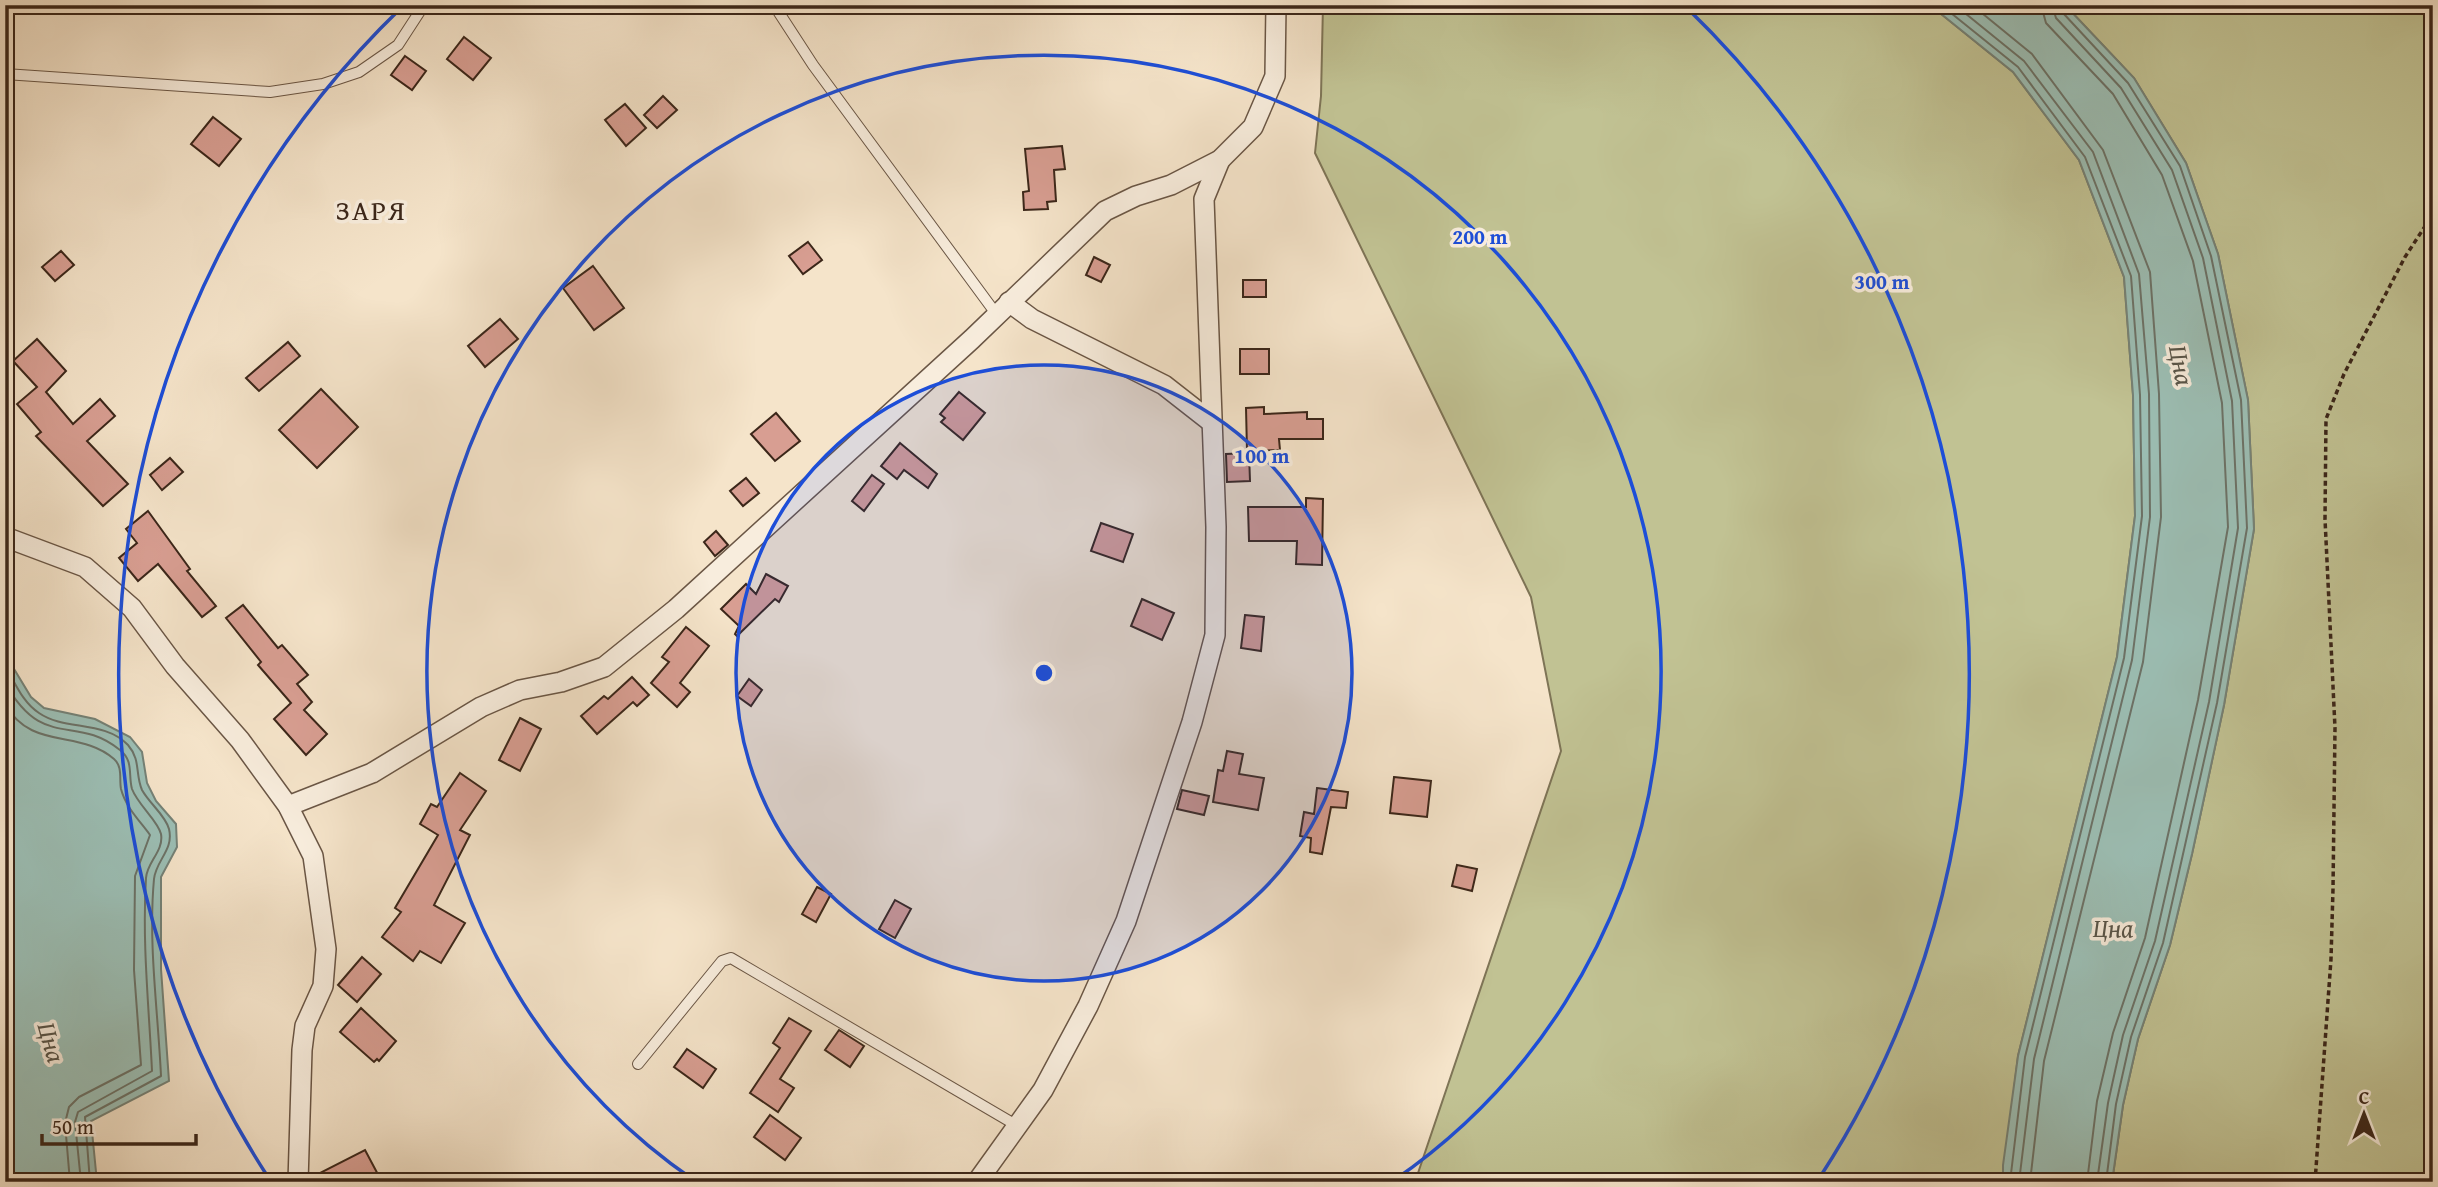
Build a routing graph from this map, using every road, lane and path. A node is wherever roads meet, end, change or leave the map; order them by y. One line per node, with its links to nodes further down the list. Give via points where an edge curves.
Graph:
1 (424, 5): 4 (lane, via 398,45 359,72 323,84 270,92)
2 (774, 5): 7 (lane, via 813,65)
3 (1276, 5): 5 (street, via 1275,76 1253,127)
4 (5, 75)
5 (1220, 160): 7 (street, via 1105,211); 8 (street, via 1205,199)
6 (2433, 214): 15 (path, via 2405,257 2326,419 2325,519 2335,728 2332,959)
7 (1003, 309): 8 (street, via 1164,385); 10 (street, via 758,535 604,667 520,690 481,707 373,773)
8 (1210, 421): 12 (street, via 1216,527 1215,635 1192,722 1121,933 1050,1078)
9 (5, 537): 10 (street, via 85,567 132,608)
10 (288, 806): 13 (street, via 313,856 326,949 323,986 305,1026 302,1049)
11 (638, 1064): 12 (lane, via 722,961 731,958)
12 (1016, 1125): 14 (street)
13 (298, 1182)
14 (977, 1182)
15 (2315, 1182)

